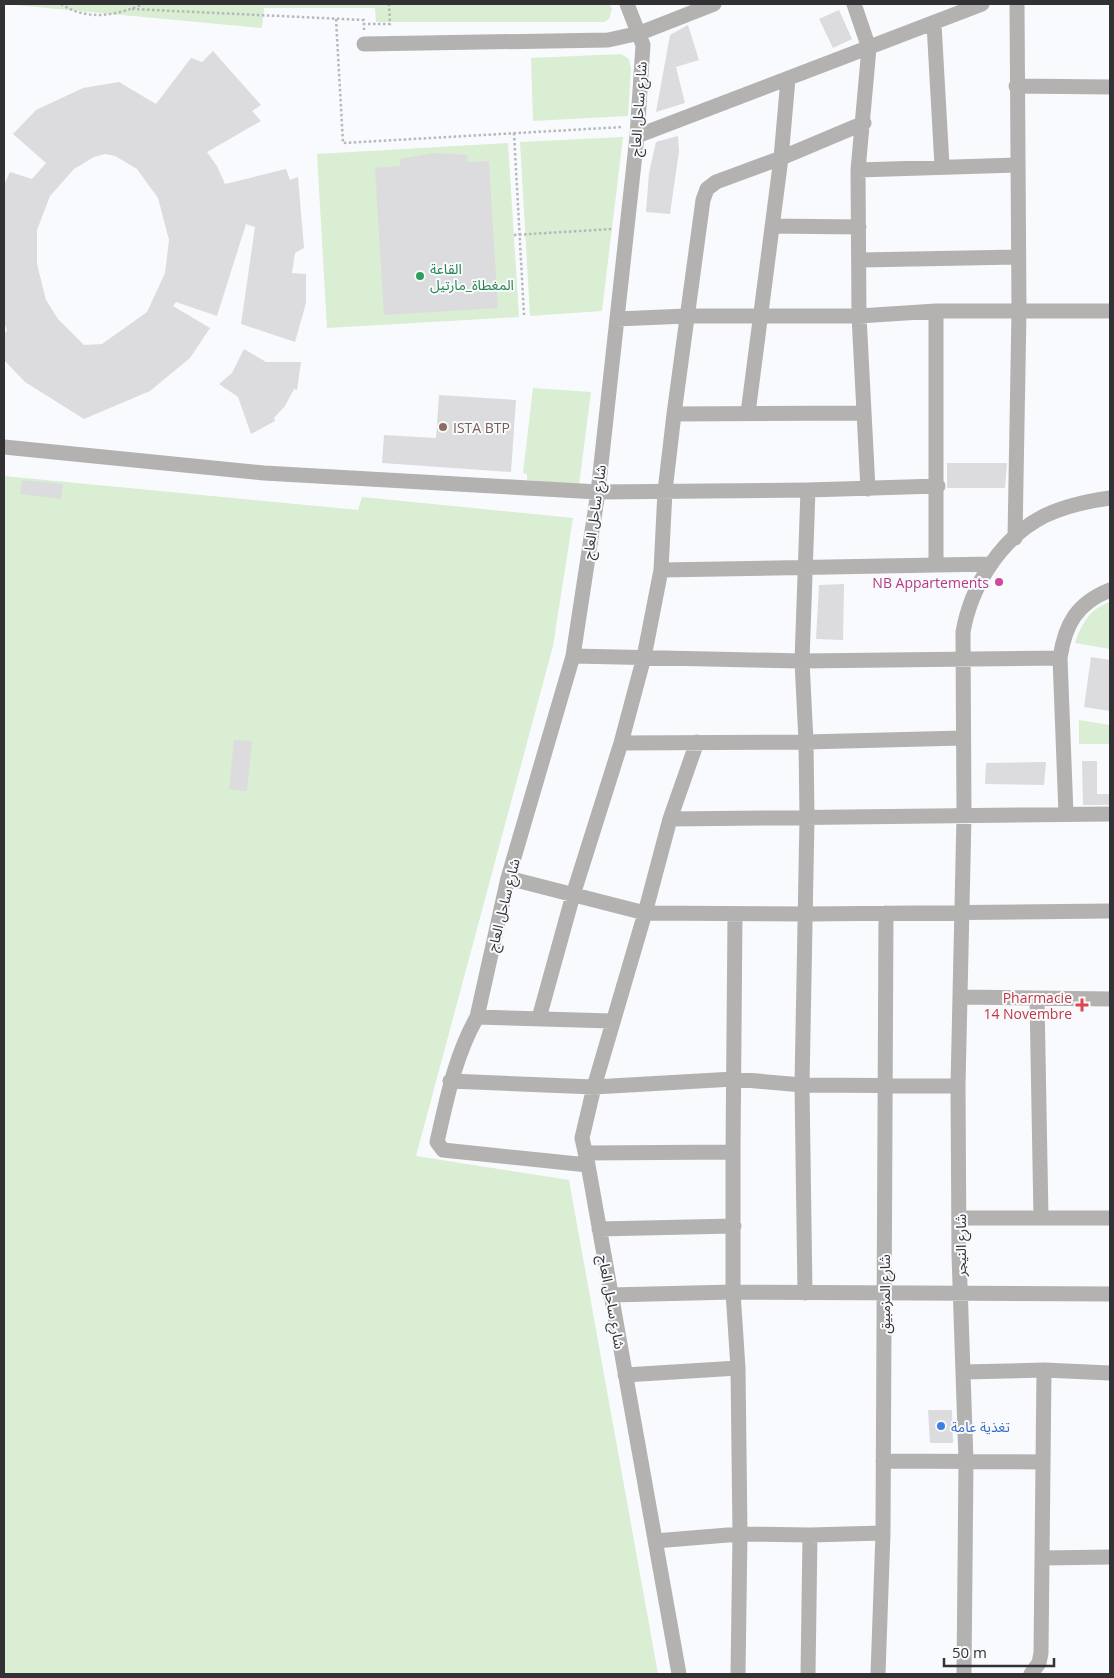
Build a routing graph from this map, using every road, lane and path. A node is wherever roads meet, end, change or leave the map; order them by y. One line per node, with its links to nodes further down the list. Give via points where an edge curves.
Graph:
1 (61, 4): 9 (path, via 70,10 96,16 120,14)
2 (143, 4): 9 (path)
3 (389, 4): 11 (path, via 390,24)
4 (627, 4): 13 (street, شارع ساحل العاج)
5 (714, 4): 13 (street)
6 (854, 4): 15 (street)
7 (982, 4): 12 (street)
8 (1017, 4): 17 (street)
9 (132, 9): 10 (path)
10 (336, 19): 11 (path, via 364,20); 21 (path, via 343,142)
11 (364, 24): 14 (path)
12 (934, 24): 15 (street); 24 (street)
13 (640, 33): 14 (street, via 608,40); 20 (street, شارع ساحل العاج, via 643,45)
14 (364, 44)
15 (869, 48): 16 (street); 19 (street)
16 (788, 79): 20 (street); 22 (street)
17 (1016, 86): 18 (street); 23 (street)
18 (1110, 86)
19 (864, 123): 22 (street); 25 (street)
20 (637, 131): 21 (path); 28 (street, شارع ساحل العاج)
21 (514, 133): 30 (path)
22 (781, 158): 26 (street); 37 (street, via 716,182 707,189 702,200)
23 (1017, 165): 24 (street); 31 (street)
24 (942, 166): 25 (street)
25 (858, 170): 27 (street)
26 (772, 226): 27 (street); 38 (street)
27 (859, 227): 32 (street)
28 (628, 229): 30 (path); 40 (street, شارع ساحل العاج)
29 (514, 234): 30 (path)
30 (520, 234): 36 (path)
31 (1018, 257): 32 (street); 34 (street)
32 (860, 260): 39 (street)
33 (936, 311): 34 (street); 39 (street); 45 (street)
34 (1019, 311): 35 (street); 51 (street)
35 (1110, 311)
36 (524, 315)
37 (686, 316): 38 (street); 40 (street); 43 (street)
38 (760, 316): 39 (street); 42 (street)
39 (859, 316): 41 (street)
40 (617, 319): 49 (street, شارع ساحل العاج)
41 (864, 412): 42 (street); 46 (street)
42 (748, 413): 43 (street)
43 (674, 414): 48 (street)
44 (4, 446): 49 (street, via 264,473)
45 (938, 486): 46 (street); 53 (street)
46 (868, 489): 47 (street)
47 (808, 490): 48 (street); 54 (street)
48 (665, 491): 49 (street); 55 (street)
49 (598, 492): 57 (street, شارع ساحل العاج)
50 (1110, 498): 51 (street, شارع النيجر, via 1083,502 1043,517)
51 (1015, 538): 52 (street, شارع النيجر)
52 (991, 564): 53 (street); 60 (street, شارع النيجر, via 967,609)
53 (936, 565): 54 (street)
54 (806, 567): 55 (street); 61 (street)
55 (661, 570): 58 (street)
56 (1110, 590): 59 (street, via 1094,596 1076,614 1063,636)
57 (574, 656): 58 (street); 71 (street, شارع ساحل العاج)
58 (644, 657): 61 (street); 65 (street)
59 (1060, 658): 60 (street); 66 (street)
60 (963, 659): 61 (street); 62 (street, شارع النيجر)
61 (802, 660): 64 (street)
62 (963, 738): 64 (street); 68 (street, شارع النيجر)
63 (697, 742): 64 (street); 65 (street); 70 (street)
64 (806, 742): 69 (street)
65 (621, 743): 72 (street)
66 (1066, 814): 67 (street); 68 (street)
67 (1110, 814)
68 (964, 816): 69 (street); 76 (street, شارع النيجر)
69 (807, 818): 70 (street); 78 (street)
70 (670, 819): 74 (street)
71 (508, 878): 72 (street); 82 (street, شارع ساحل العاج)
72 (573, 895): 74 (street); 83 (street)
73 (1110, 911): 76 (street)
74 (645, 913): 77 (street); 84 (street)
75 (886, 913): 76 (street); 78 (street); 88 (street, شارع المزمبيق)
76 (963, 913): 79 (street, شارع النيجر)
77 (735, 914): 78 (street); 85 (street)
78 (807, 914): 87 (street)
79 (960, 997): 80 (street); 89 (street, شارع النيجر)
80 (1037, 999): 81 (street); 94 (street)
81 (1110, 999)
82 (477, 1017): 83 (street); 86 (street, شارع ساحل العاج, via 465,1037)
83 (539, 1018): 84 (street)
84 (612, 1021): 90 (street)
85 (734, 1079): 87 (street); 90 (street); 91 (street)
86 (450, 1081): 90 (street); 92 (street, شارع ساحل العاج, via 437,1142 443,1150)
87 (802, 1084): 88 (street); 99 (street)
88 (885, 1086): 89 (street); 100 (street, شارع المزمبيق)
89 (958, 1086): 93 (street, شارع النيجر)
90 (594, 1087): 92 (street, via 582,1138)
91 (733, 1152): 92 (street); 96 (street)
92 (587, 1159): 97 (street, شارع ساحل العاج)
93 (960, 1218): 94 (street); 101 (street, شارع النيجر)
94 (1040, 1218): 95 (street)
95 (1110, 1218)
96 (734, 1226): 97 (street); 98 (street)
97 (599, 1230): 103 (street, شارع ساحل العاج)
98 (733, 1292): 99 (street); 103 (street); 104 (street)
99 (805, 1292): 100 (street)
100 (884, 1293): 101 (street); 109 (street, شارع المزمبيق)
101 (961, 1294): 102 (street); 106 (street, شارع النيجر)
102 (1110, 1294)
103 (610, 1295): 108 (street, شارع ساحل العاج)
104 (738, 1368): 108 (street); 113 (street)
105 (1044, 1370): 106 (street); 107 (street); 111 (street)
106 (964, 1372): 110 (street, شارع النيجر)
107 (1110, 1373)
108 (625, 1375): 115 (street, شارع ساحل العاج)
109 (883, 1461): 110 (street); 112 (street, شارع المزمبيق)
110 (966, 1462): 111 (street); 122 (street, شارع النيجر)
111 (1042, 1462): 117 (street)
112 (883, 1533): 114 (street); 121 (street, شارع المزمبيق)
113 (740, 1534): 114 (street); 115 (street); 119 (street)
114 (810, 1536): 120 (street)
115 (655, 1541): 118 (street, شارع ساحل العاج)
116 (1110, 1557): 117 (street)
117 (1043, 1558): 123 (street, via 1041,1653 1039,1663)
118 (679, 1674)
119 (738, 1674)
120 (808, 1674)
121 (878, 1674)
122 (964, 1674)
123 (1030, 1674)

